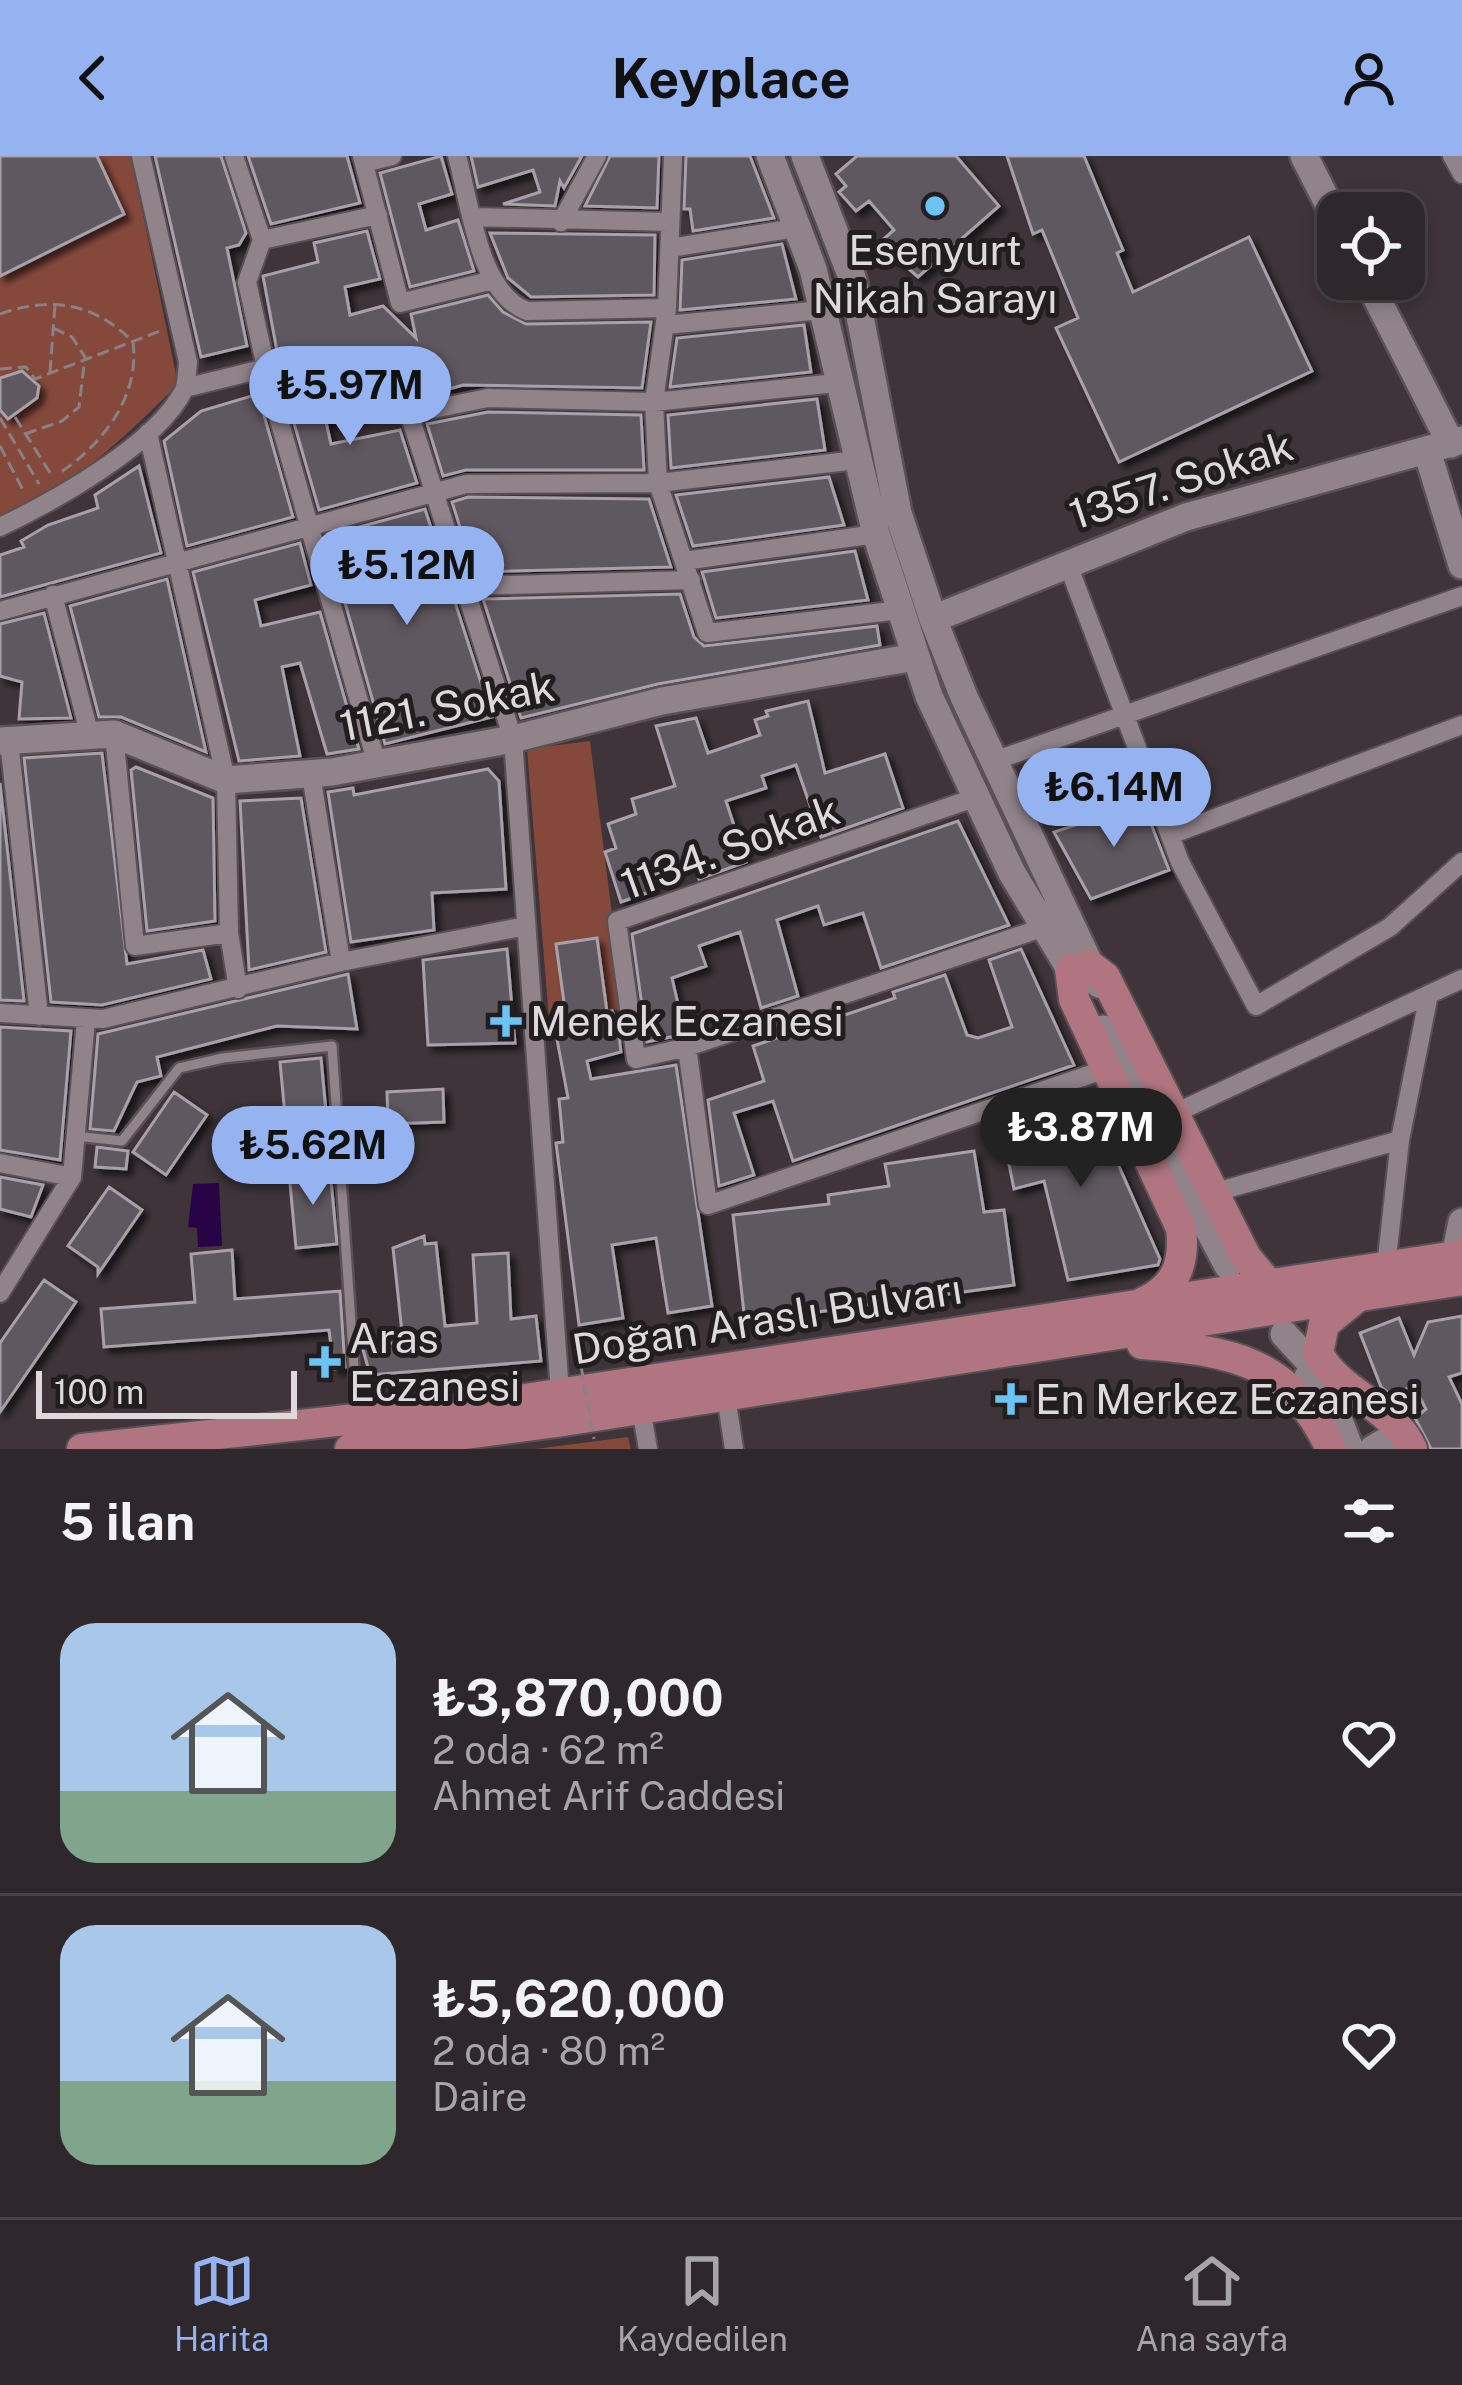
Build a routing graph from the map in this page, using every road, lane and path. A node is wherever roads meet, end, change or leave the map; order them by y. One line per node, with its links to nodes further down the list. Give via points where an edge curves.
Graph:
1 (142, 156): 27 (street)
2 (234, 156): 19 (street)
3 (392, 156): 11 (street)
4 (457, 156): 15 (street)
5 (597, 156): 16 (street)
6 (674, 156): 17 (street)
7 (770, 156): 18 (street)
8 (805, 156): 38 (street, via 848,261)
9 (1304, 156): 13 (street)
10 (1452, 156): 12 (street)
11 (363, 159): 14 (street)
12 (1462, 174)
13 (1322, 192)
14 (378, 215): 19 (street); 21 (street, via 400,303)
15 (474, 218): 16 (street); 21 (street)
16 (561, 222): 17 (street)
17 (670, 222): 20 (street)
18 (796, 228): 20 (street); 24 (street)
19 (262, 240): 31 (street, via 247,282)
20 (670, 248): 26 (street)
21 (493, 280): 26 (street, via 512,306 527,311)
22 (1376, 300): 44 (street)
23 (56, 304): 25 (path); 28 (path); 29 (path, via 99,314)
24 (822, 310): 26 (street); 34 (street)
25 (0, 314)
26 (666, 316): 37 (street)
27 (179, 324): 29 (path); 35 (street)
28 (53, 328): 30 (path, via 72,337); 33 (path)
29 (133, 342): 30 (path); 47 (path, via 128,395 98,441)
30 (85, 357): 33 (path); 43 (path, via 79,407)
31 (266, 368): 35 (street); 36 (street)
32 (0, 369): 33 (path, via 26,367 35,379)
33 (50, 372)
34 (836, 383): 37 (street); 38 (street, via 860,384); 46 (street)
35 (185, 388): 42 (street)
36 (272, 395): 39 (street, via 393,363); 51 (street)
37 (654, 402): 39 (street, via 488,398); 48 (street)
38 (878, 406): 63 (street, via 898,514)
39 (413, 413): 50 (street)
40 (14, 417): 43 (path)
41 (0, 418): 49 (path)
42 (148, 433): 52 (street); 54 (street)
43 (26, 434): 47 (path)
44 (1447, 445): 55 (street, 1357. Sokak, via 1272,490); 56 (street)
45 (0, 446): 49 (path, via 25,493)
46 (857, 460): 48 (street); 53 (street)
47 (53, 478): 49 (path)
48 (658, 483): 50 (street); 57 (street)
49 (40, 485)
50 (436, 490): 51 (street); 58 (street)
51 (309, 526): 54 (street); 71 (street)
52 (0, 527)
53 (876, 534): 57 (street); 62 (street)
54 (178, 560): 59 (street); 73 (street)
55 (1067, 562): 63 (street, 1357. Sokak); 65 (street)
56 (1462, 565)
57 (687, 571): 58 (street); 62 (street, via 707,633)
58 (466, 586): 68 (street)
59 (53, 595): 61 (street); 67 (street)
60 (1462, 596): 65 (street)
61 (0, 610)
62 (900, 610): 64 (street)
63 (933, 619): 70 (street)
64 (915, 657): 68 (street, 1121. Sokak, via 662,700); 74 (street)
65 (1124, 714): 70 (street); 75 (street)
66 (1462, 724): 75 (street)
67 (102, 733): 69 (street, 1121. Sokak); 73 (street, 1121. Sokak); 81 (street, via 135,946)
68 (513, 739): 71 (street, 1121. Sokak); 79 (street)
69 (5, 741): 88 (street)
70 (994, 761): 76 (street)
71 (378, 768): 72 (street, 1121. Sokak)
72 (311, 774): 73 (street, 1121. Sokak); 82 (street)
73 (226, 780): 81 (street)
74 (980, 796): 78 (street); 90 (street, 1134. Sokak, via 617,921 636,1059)
75 (1170, 836): 77 (street, via 1256,1006 1390,927)
76 (1040, 856): 78 (street, via 1040,875 1022,881); 83 (street)
77 (1462, 862)
78 (1012, 873): 80 (street)
79 (526, 926): 82 (street); 109 (street)
80 (1042, 928): 83 (street); 90 (street)
81 (229, 933): 85 (street)
82 (341, 962): 85 (street)
83 (1080, 967): 91 (main road, via 1074,999); 92 (main road, via 1105,977); 99 (street)
84 (1462, 979): 86 (street)
85 (238, 989): 89 (street)
86 (1429, 994): 92 (street); 94 (street)
87 (0, 1013): 88 (street)
88 (39, 1016): 89 (street)
89 (86, 1020): 93 (street)
90 (687, 1047): 91 (street, via 708,1205)
91 (1106, 1069): 106 (main road, via 1184,1249 1172,1282)
92 (1171, 1114): 97 (main road)
93 (75, 1136): 96 (street); 112 (lane, via 122,1141 179,1068 332,1046)
94 (1400, 1140): 97 (street); 102 (street)
95 (0, 1163): 96 (street)
96 (71, 1177): 101 (street)
97 (1216, 1192): 103 (main road, via 1246,1257)
98 (1462, 1222): 100 (street)
99 (1233, 1264)
100 (1460, 1264): 102 (main road, Doğan Araslı Bulvarı); 105 (main road, Doğan Araslı Bulvarı)
101 (8, 1267): 104 (street)
102 (1386, 1267): 103 (main road, Doğan Araslı Bulvarı)
103 (1270, 1286): 106 (main road, Doğan Araslı Bulvarı)
104 (0, 1293)
105 (1357, 1298): 107 (main road, Doğan Araslı Bulvarı); 114 (main road, via 1324,1324 1318,1353 1400,1428)
106 (1133, 1307): 109 (main road, Doğan Araslı Bulvarı)
107 (1095, 1340): 110 (main road, Doğan Araslı Bulvarı); 118 (main road, via 1246,1358 1297,1396)
108 (581, 1366): 113 (path, bridge)
109 (560, 1394): 112 (main road, Doğan Araslı Bulvarı)
110 (726, 1396): 111 (main road, Doğan Araslı Bulvarı); 117 (street)
111 (641, 1408): 112 (main road, Doğan Araslı Bulvarı); 116 (street)
112 (354, 1436): 115 (main road, Doğan Araslı Bulvarı)
113 (594, 1439)
114 (1397, 1448): 119 (street, via 1279,1336 1324,1394)
115 (82, 1449)
116 (648, 1449)
117 (734, 1449)
118 (1330, 1449)
119 (1350, 1449)

